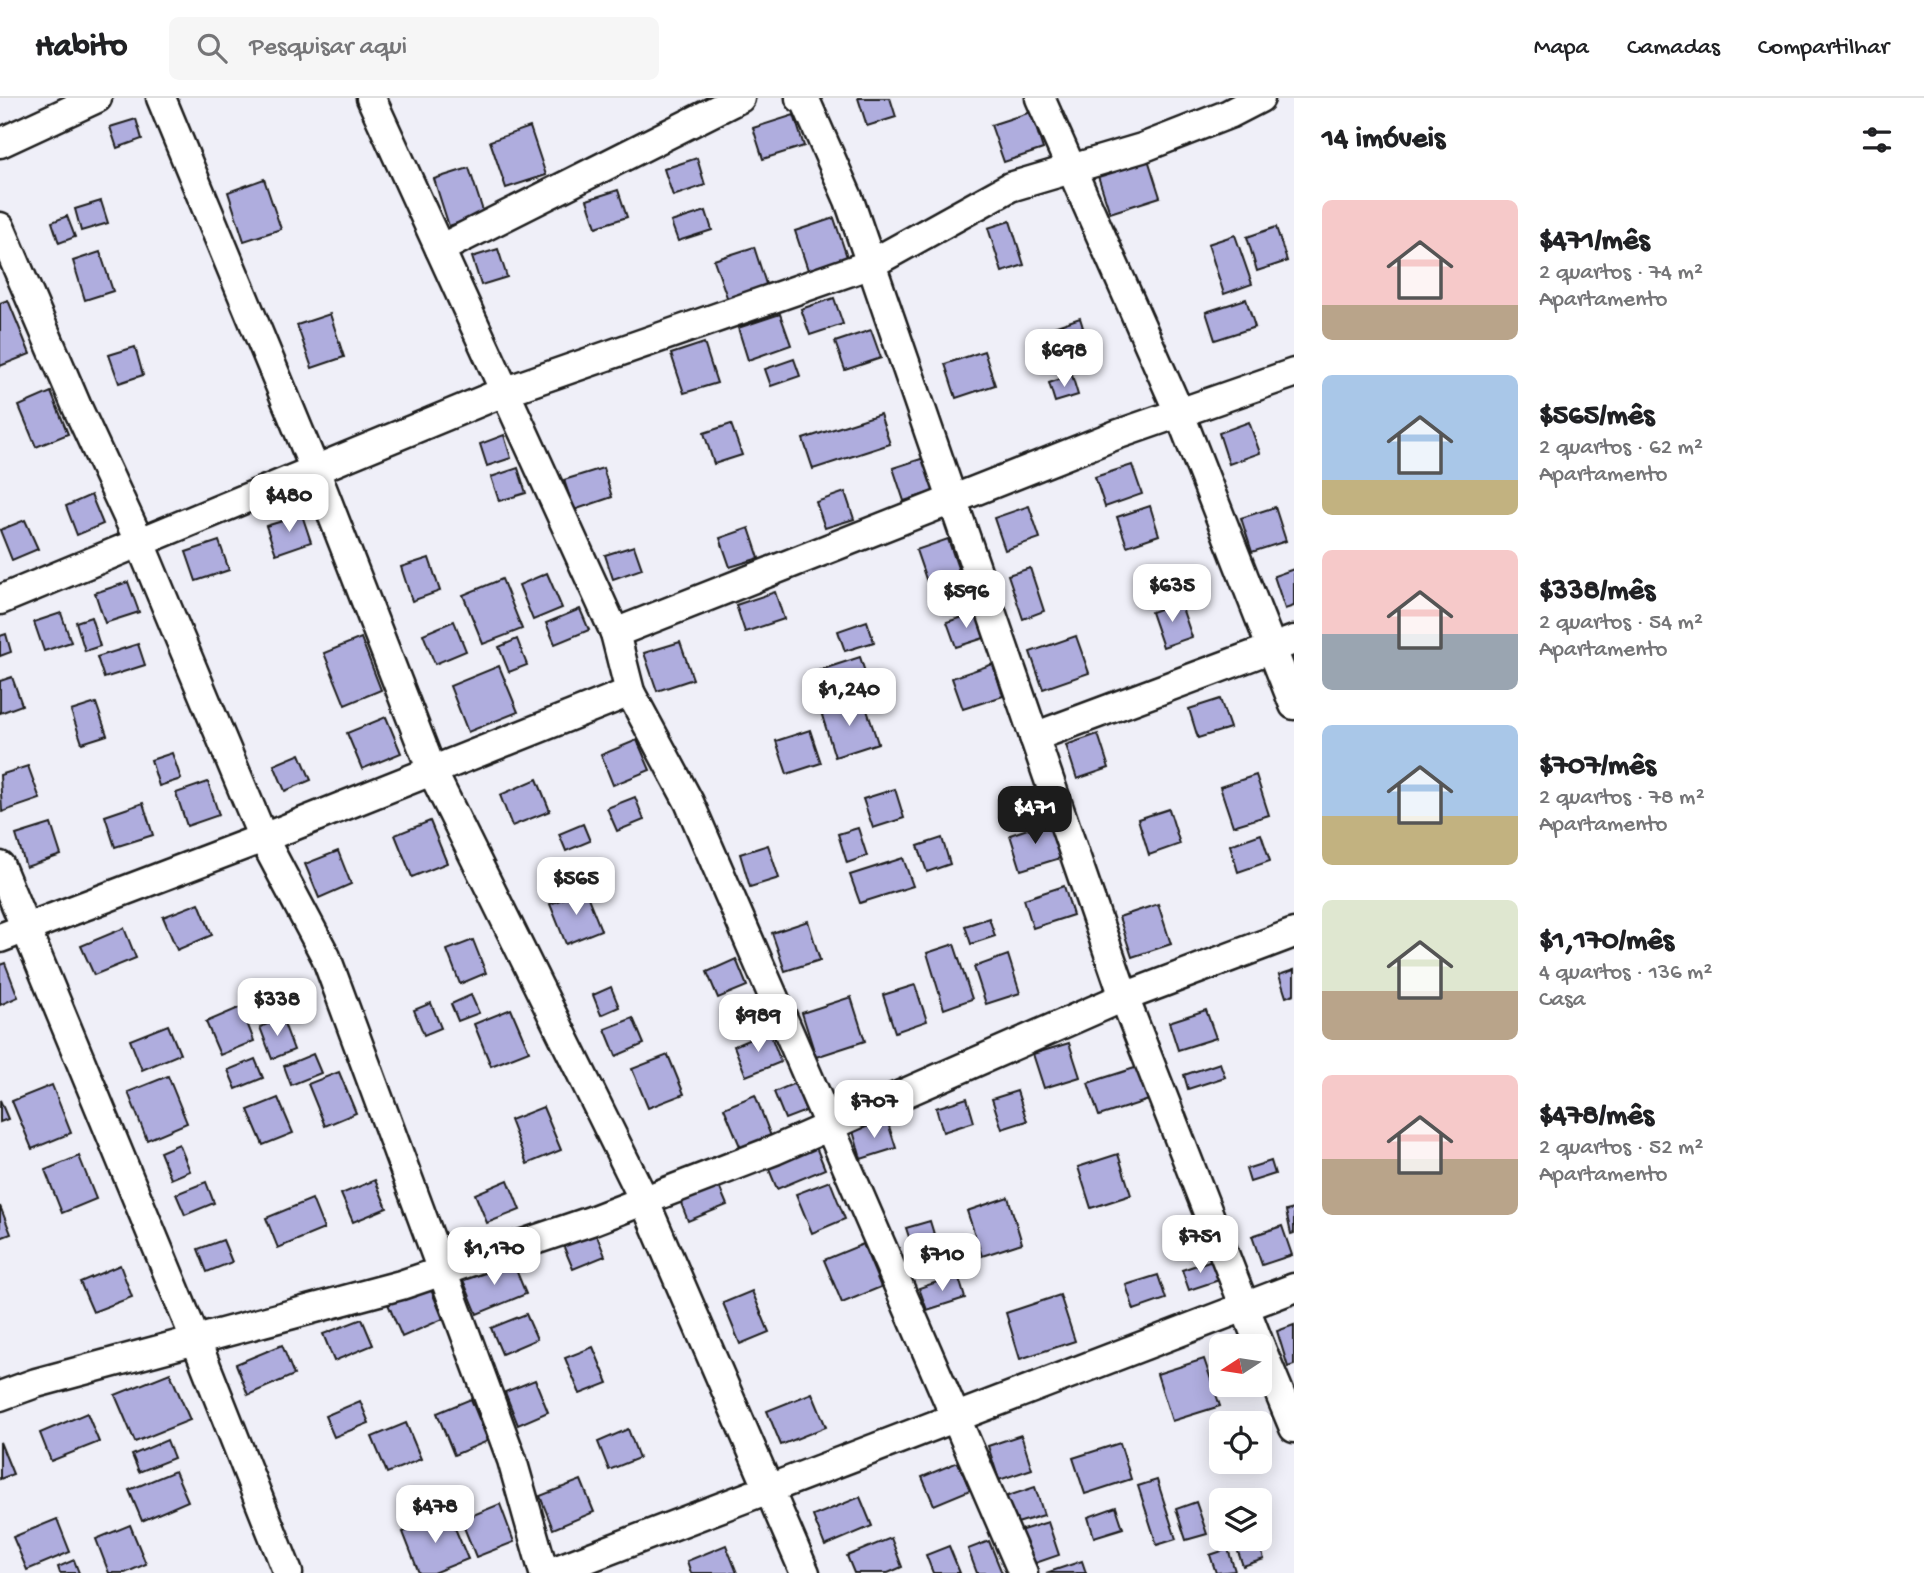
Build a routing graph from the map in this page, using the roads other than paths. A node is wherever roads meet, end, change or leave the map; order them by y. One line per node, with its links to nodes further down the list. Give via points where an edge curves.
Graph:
1 (97, 98): 8 (street)
2 (161, 98): 16 (street)
3 (370, 98): 11 (street)
4 (740, 98): 11 (street)
5 (800, 98): 12 (street, via 805,100 849,200)
6 (1040, 98): 9 (street)
7 (1260, 98): 9 (street, via 1142,148)
8 (0, 142)
9 (1070, 168): 12 (street, via 1010,187); 15 (street)
10 (0, 228): 18 (street)
11 (440, 249): 14 (street)
12 (871, 264): 14 (street); 17 (street)
13 (1294, 373): 15 (street)
14 (506, 391): 16 (street); 20 (street)
15 (1179, 412): 17 (street); 21 (street)
16 (315, 470): 18 (street); 25 (street)
17 (953, 501): 20 (street); 24 (street)
18 (140, 543): 19 (street); 26 (street)
19 (0, 600)
20 (615, 633): 22 (street)
21 (1283, 644): 23 (street); 24 (street)
22 (630, 692): 25 (street); 31 (street, via 689,802)
23 (1294, 705)
24 (1034, 737): 30 (street)
25 (432, 771): 26 (street); 32 (street)
26 (262, 838): 28 (street); 33 (street, via 326,957)
27 (0, 866): 28 (street)
28 (12, 933): 37 (street)
29 (1294, 933): 30 (street)
30 (1124, 997): 31 (street); 35 (street)
31 (829, 1126): 32 (street); 40 (street)
32 (644, 1200): 33 (street); 42 (street)
33 (444, 1270): 37 (street); 44 (street, via 512,1460)
34 (1294, 1288): 35 (street)
35 (1244, 1307): 36 (street); 40 (street)
36 (1255, 1334)
37 (196, 1341): 39 (street); 43 (street)
38 (1272, 1375): 41 (street)
39 (0, 1396)
40 (956, 1419): 42 (street); 46 (street)
41 (1294, 1428)
42 (770, 1490): 44 (street); 45 (street)
43 (288, 1573)
44 (546, 1573)
45 (805, 1573)
46 (1023, 1573)

